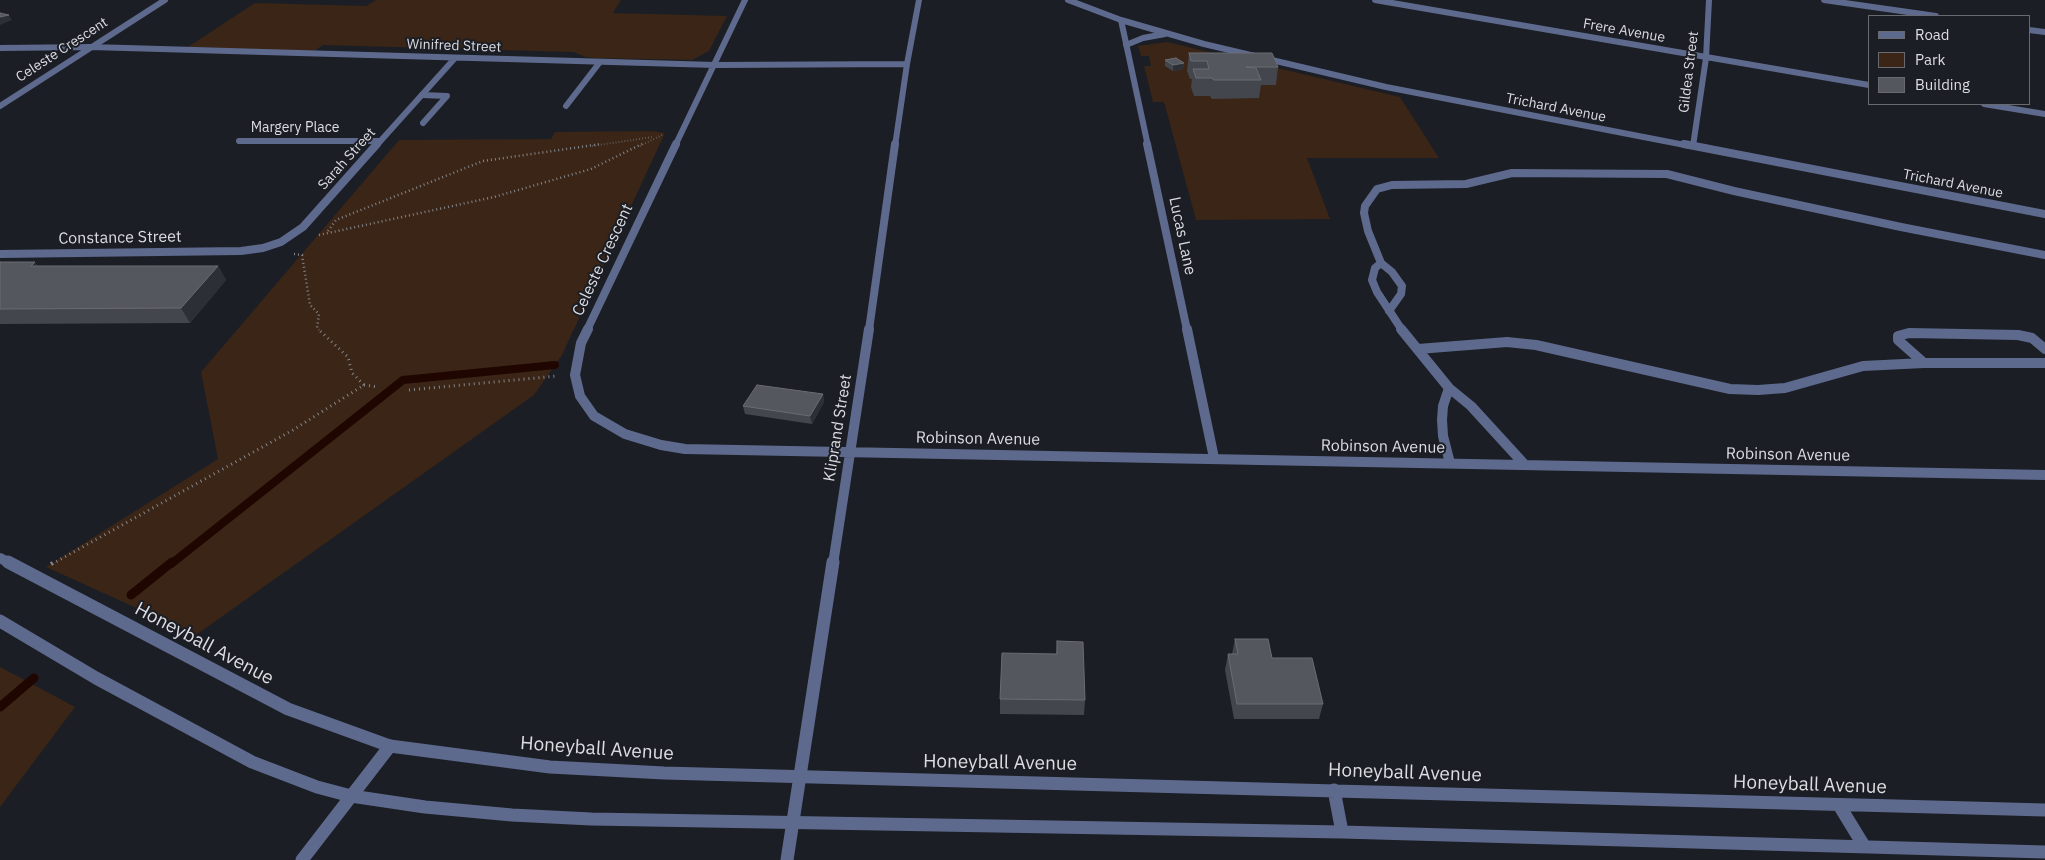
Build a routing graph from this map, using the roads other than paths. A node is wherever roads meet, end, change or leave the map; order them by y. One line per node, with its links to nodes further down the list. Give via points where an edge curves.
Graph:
1 (165, 0): 15 (street, Celeste Crescent)
2 (744, 0): 20 (street, Celeste Crescent)
3 (919, 0): 19 (street, Kliprand Street)
4 (1068, 0): 9 (street, Trichard Avenue)
5 (1375, 0): 17 (street, Frere Avenue)
6 (1709, 0): 17 (street, Gildea Street)
7 (1824, 0): 8 (street)
8 (1929, 15)
9 (1121, 20): 12 (street, Trichard Avenue); 13 (street, Lucas Lane)
10 (2030, 30): 11 (street)
11 (2045, 32)
12 (1168, 33): 13 (street); 30 (street, Trichard Avenue, via 1377,85)
13 (1126, 45): 44 (street, Lucas Lane)
14 (0, 48): 15 (street, Winifred Street)
15 (91, 48): 16 (street, Winifred Street); 24 (street, Celeste Crescent)
16 (455, 58): 18 (street, Winifred Street); 22 (street, Sarah Street)
17 (1706, 58): 21 (street, Frere Avenue); 30 (street, Gildea Street)
18 (600, 62): 20 (street, Winifred Street); 25 (street)
19 (907, 64): 20 (street, Winifred Street); 43 (street, Kliprand Street)
20 (715, 65): 42 (street, Celeste Crescent, via 581,343 575,375 580,396 594,416 625,434 661,445)
21 (1868, 85)
22 (422, 95): 27 (street, via 447,96); 29 (street, Sarah Street)
23 (1990, 105): 26 (street)
24 (0, 106)
25 (566, 106)
26 (2045, 114)
27 (424, 123)
28 (239, 141): 29 (street, Margery Place)
29 (380, 141): 32 (street, Sarah Street, via 303,227 281,242)
30 (1693, 146): 31 (street, Trichard Avenue)
31 (2045, 214)
32 (241, 251): 33 (street, Constance Street)
33 (0, 254)
34 (2045, 255): 35 (street, via 1901,227 1667,174 1534,172 1466,184 1392,185 1377,189 1364,213)
35 (1381, 263): 36 (street, via 1375,268 1372,280); 36 (street, via 1402,286 1401,294)
36 (1388, 311): 38 (street)
37 (2045, 349): 39 (street, via 2032,338 2018,336 1909,333 1898,336 1898,340)
38 (1418, 350): 39 (street, via 1480,343 1536,345 1730,389 1758,390 1786,388 1863,366); 41 (street)
39 (1924, 363): 40 (street)
40 (2045, 363)
41 (1448, 388): 45 (street, via 1442,420); 46 (street, via 1471,406)
42 (720, 450): 43 (street, Robinson Avenue)
43 (849, 452): 44 (street, Robinson Avenue); 51 (street, Kliprand Street)
44 (1214, 458): 45 (street, Robinson Avenue)
45 (1450, 464): 46 (street, Robinson Avenue)
46 (1525, 465): 47 (street, Robinson Avenue)
47 (2045, 475)
48 (0, 558): 50 (street, Honeyball Avenue, via 288,709)
49 (0, 621): 53 (street, via 96,678 252,762 317,787)
50 (390, 746): 51 (street, Honeyball Avenue, via 550,766); 53 (street)
51 (799, 776): 52 (street, Honeyball Avenue); 56 (street, Kliprand Street)
52 (1334, 790): 54 (street, Honeyball Avenue); 57 (street)
53 (351, 796): 56 (street, via 512,815); 60 (street)
54 (1839, 804): 55 (street, Honeyball Avenue); 58 (street)
55 (2045, 810)
56 (793, 823): 57 (street); 61 (street, Kliprand Street)
57 (1342, 832): 58 (street)
58 (1864, 846): 59 (street)
59 (2045, 852)
60 (302, 860)
61 (788, 860)

